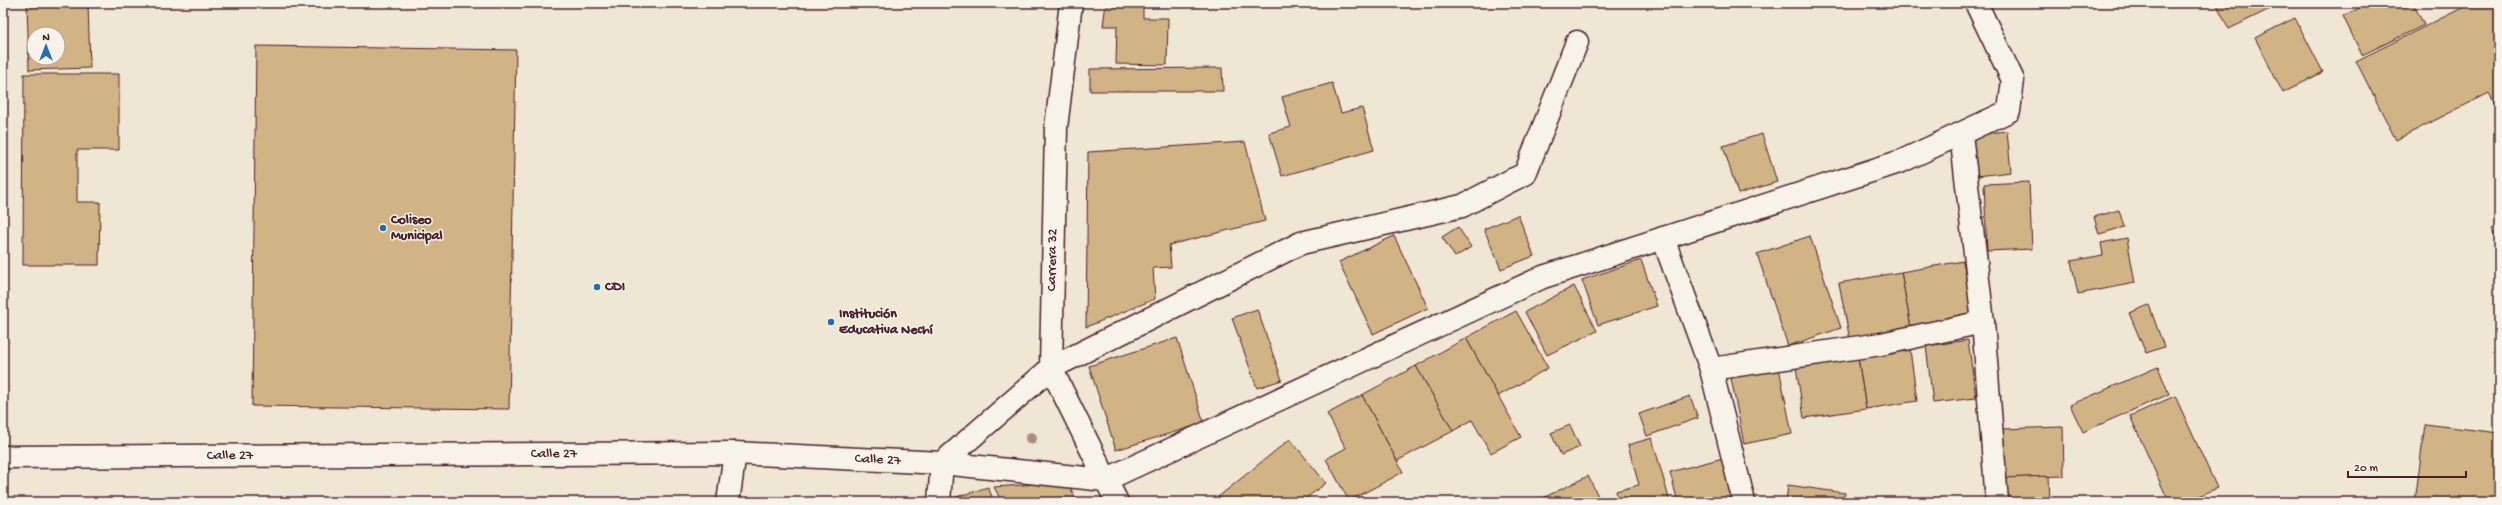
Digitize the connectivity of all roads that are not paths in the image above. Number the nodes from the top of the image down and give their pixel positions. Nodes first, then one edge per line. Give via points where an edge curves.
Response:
1 (1071, 3) edge
2 (1976, 3) edge
3 (1577, 42) dead end
4 (1961, 134) junction
5 (1663, 238) junction
6 (1983, 322) junction
7 (1052, 368) junction
8 (1711, 369) junction
9 (735, 453) junction
10 (3, 457) edge
11 (942, 463) junction
12 (1105, 480) junction
13 (728, 502) edge
14 (939, 502) edge
15 (1117, 502) edge
16 (1744, 502) edge
17 (1997, 502) edge

1 - 7 street, Carrera 32 via 1056,128
2 - 4 street via 2012,80 2009,111
3 - 7 street via 1525,174 1462,206 1301,243
4 - 5 street via 1902,162
4 - 6 street
5 - 8 street
5 - 12 street via 1543,277
6 - 8 street via 1881,344
6 - 17 street
7 - 11 street
7 - 12 street, Carrera 32
8 - 16 street
9 - 10 street, Calle 27
9 - 11 street, Calle 27
9 - 13 street
11 - 12 street, Calle 27
11 - 14 street
12 - 15 street, Carrera 32

